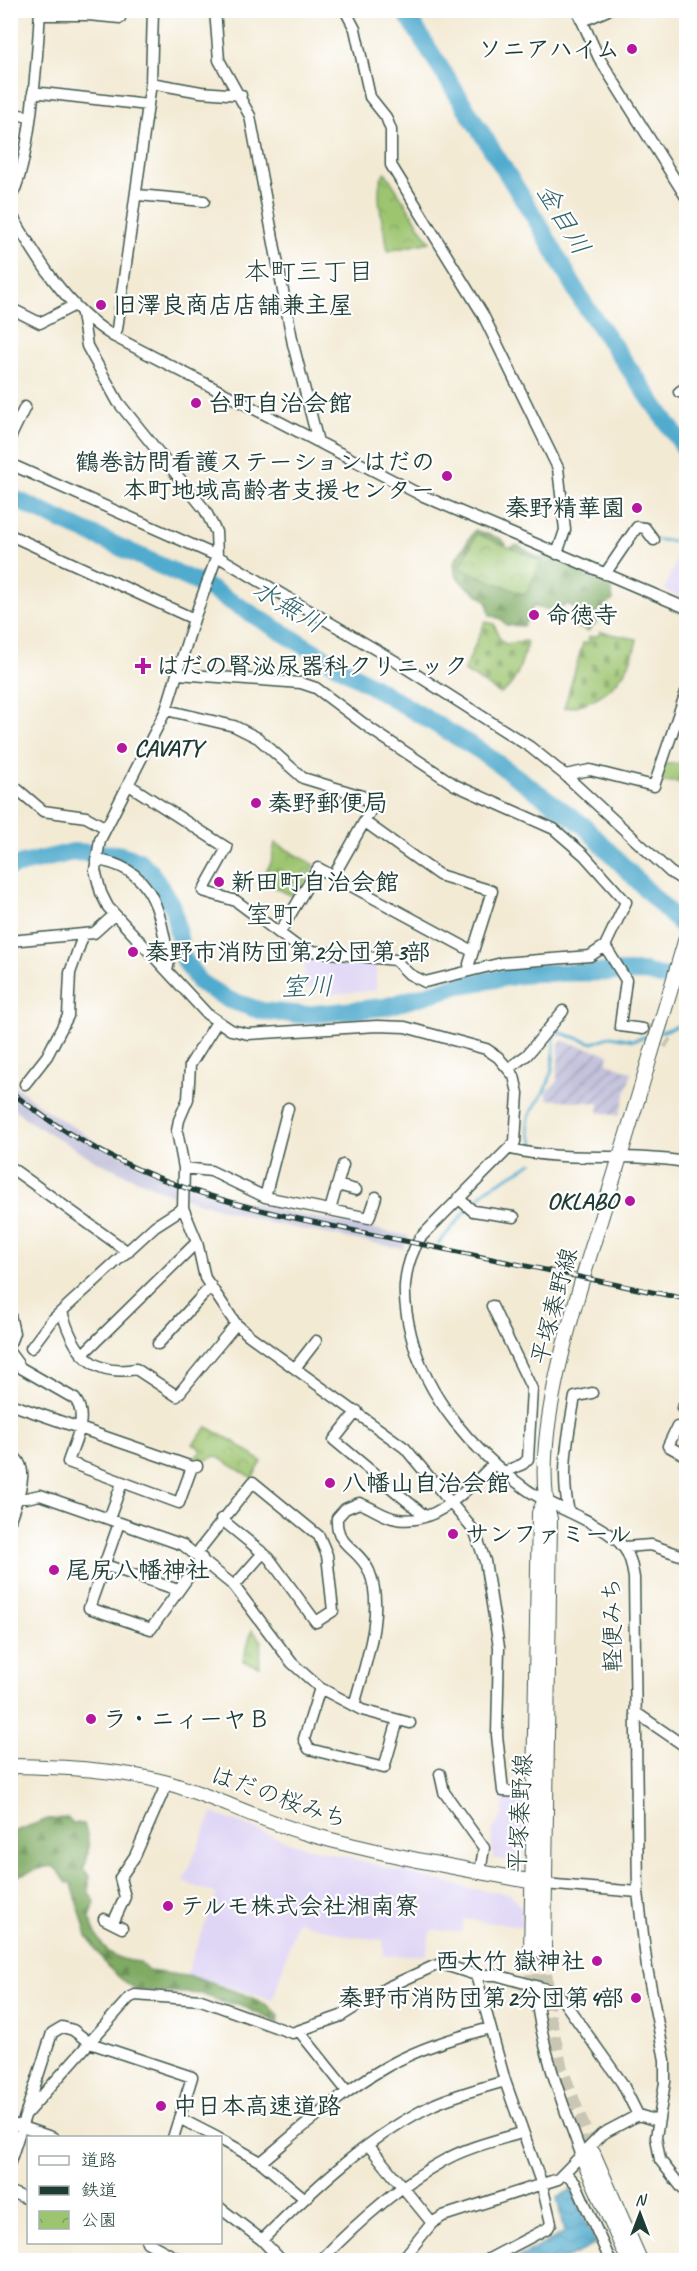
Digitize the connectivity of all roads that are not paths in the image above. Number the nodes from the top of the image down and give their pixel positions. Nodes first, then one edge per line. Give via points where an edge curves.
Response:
1 (153, 10) edge
2 (215, 10) edge
3 (345, 10) edge
4 (576, 10) edge
5 (608, 10) edge
6 (40, 13) edge
7 (120, 18) dead end
8 (583, 21) junction
9 (152, 83) junction
10 (33, 92) junction
11 (241, 95) junction
12 (148, 105) junction
13 (10, 113) edge
14 (30, 117) junction
15 (138, 195) junction
16 (686, 195) edge
17 (10, 198) edge
18 (204, 201) dead end
19 (10, 212) edge
20 (73, 306) junction
21 (10, 308) edge
22 (82, 314) junction
23 (113, 336) junction
24 (25, 407) dead end
25 (10, 438) edge
26 (318, 442) junction
27 (10, 464) edge
28 (10, 535) edge
29 (654, 540) dead end
30 (557, 554) junction
31 (217, 558) junction
32 (605, 574) junction
33 (687, 608) edge
34 (194, 617) junction
35 (178, 674) junction
36 (687, 692) edge
37 (166, 710) junction
38 (565, 775) junction
39 (10, 783) edge
40 (129, 785) junction
41 (365, 822) junction
42 (105, 828) junction
43 (96, 859) junction
44 (334, 875) junction
45 (687, 882) edge
46 (492, 891) junction
47 (504, 894) dead end
48 (114, 915) junction
49 (280, 932) junction
50 (83, 936) junction
51 (687, 938) edge
52 (10, 941) edge
53 (605, 946) junction
54 (472, 951) junction
55 (470, 970) junction
56 (166, 971) junction
57 (563, 1011) dead end
58 (217, 1022) junction
59 (643, 1029) tunnel mouth
60 (509, 1068) junction
61 (25, 1084) dead end
62 (288, 1108) dead end
63 (511, 1149) junction
64 (620, 1157) junction
65 (687, 1162) edge
66 (343, 1165) dead end
67 (10, 1167) edge
68 (184, 1168) junction
69 (337, 1185) junction
70 (356, 1190) dead end
71 (265, 1197) junction
72 (376, 1197) dead end
73 (466, 1204) junction
74 (183, 1208) junction
75 (330, 1210) junction
76 (514, 1216) dead end
77 (197, 1242) junction
78 (128, 1252) junction
79 (211, 1286) junction
80 (492, 1306) dead end
81 (62, 1312) junction
82 (10, 1315) edge
83 (236, 1324) junction
84 (316, 1341) dead end
85 (10, 1342) edge
86 (159, 1344) dead end
87 (31, 1348) dead end
88 (10, 1353) edge
89 (82, 1354) junction
90 (296, 1367) junction
91 (592, 1393) dead end
92 (10, 1401) edge
93 (357, 1412) junction
94 (79, 1427) junction
95 (677, 1427) dead end
96 (10, 1454) edge
97 (687, 1456) edge
98 (494, 1464) junction
99 (504, 1472) junction
100 (122, 1483) junction
101 (17, 1496) junction
102 (545, 1500) junction
103 (450, 1503) junction
104 (569, 1512) junction
105 (425, 1516) junction
106 (109, 1519) junction
107 (221, 1519) junction
108 (10, 1520) edge
109 (117, 1529) dead end
110 (624, 1547) junction
111 (201, 1553) junction
112 (263, 1553) junction
113 (687, 1557) edge
114 (105, 1565) junction
115 (234, 1586) junction
116 (178, 1590) junction
117 (320, 1688) junction
118 (354, 1706) junction
119 (634, 1712) junction
120 (398, 1720) junction
121 (410, 1723) dead end
122 (687, 1747) edge
123 (10, 1766) edge
124 (440, 1774) dead end
125 (167, 1783) junction
126 (540, 1793) junction
127 (480, 1872) junction
128 (538, 1883) junction
129 (638, 1892) junction
130 (113, 1923) dead end
131 (537, 1953) tunnel mouth
132 (476, 1975) junction
133 (535, 1986) junction
134 (51, 2019) dead end
135 (490, 2028) junction
136 (73, 2030) junction
137 (299, 2031) junction
138 (90, 2043) junction
139 (505, 2081) junction
140 (347, 2091) junction
141 (26, 2114) junction
142 (638, 2115) junction
143 (179, 2118) junction
144 (658, 2121) junction
145 (10, 2123) edge
146 (22, 2127) junction
147 (521, 2133) junction
148 (48, 2136) edge
149 (174, 2136) edge
150 (215, 2136) edge
151 (222, 2140) edge
152 (369, 2146) junction
153 (587, 2157) junction
154 (10, 2162) edge
155 (261, 2163) junction
156 (566, 2173) junction
157 (542, 2185) junction
158 (404, 2188) junction
159 (10, 2192) edge
160 (687, 2193) edge
161 (304, 2198) junction
162 (27, 2199) edge
163 (222, 2210) edge
164 (432, 2223) junction
165 (262, 2240) junction
166 (151, 2244) edge
167 (180, 2260) edge
168 (281, 2260) edge
169 (321, 2260) edge
170 (402, 2260) edge
171 (487, 2260) edge
172 (610, 2260) edge
173 (628, 2260) edge
174 (640, 2260) edge

1 - 9 street
2 - 11 street via 219,60
3 - 30 street via 355,29 370,97 391,130 389,154 394,171 482,313 558,468 566,530
4 - 8 street
5 - 8 street
6 - 7 street
6 - 10 street
8 - 16 street via 598,58
9 - 11 street via 201,93
9 - 12 street
10 - 12 street
10 - 14 street
11 - 26 street via 250,116 293,344
12 - 15 street
13 - 14 street
14 - 17 street via 20,177
15 - 18 street
15 - 23 street
19 - 20 street via 33,252
20 - 21 street via 40,323
20 - 22 street
22 - 23 street
22 - 31 street via 87,345 118,402 205,510 216,532
23 - 26 street
24 - 25 street
26 - 30 street via 421,495
27 - 31 street
28 - 34 street
29 - 32 street via 645,528 637,527
30 - 32 street
31 - 34 street
31 - 38 street via 297,601 484,716
32 - 33 street
34 - 35 street
35 - 37 street
35 - 53 street via 301,683 316,688 455,785 554,829 627,902
36 - 38 street via 654,786 590,770
37 - 40 street
37 - 41 street via 234,726 258,738 303,778 362,796 372,808
38 - 45 street via 670,872
39 - 42 street via 43,810 86,817
40 - 42 street
40 - 49 street via 227,848 203,891 236,901
41 - 44 street
41 - 46 street via 439,875
42 - 43 street
43 - 48 street via 96,878
43 - 56 street via 124,867 154,897 169,961
44 - 49 street via 318,868
44 - 54 street
46 - 47 street
46 - 54 street
48 - 50 street via 100,930
48 - 56 street
49 - 55 street via 302,950 395,960 409,974 425,981
50 - 52 street
50 - 61 street via 70,972 68,1016 47,1056
51 - 64 main road, 平塚秦野線, bridge
53 - 55 street via 578,959 502,963
53 - 59 street via 626,980 620,1026
54 - 55 street
56 - 58 street
57 - 60 street via 527,1054
58 - 60 street via 248,1034 405,1027 486,1049
58 - 68 street via 190,1065 188,1099 177,1131
60 - 63 street via 518,1093 517,1135
62 - 71 street
63 - 64 street via 532,1154
63 - 73 street, 軽便みち
64 - 65 street
64 - 102 main road, 平塚秦野線 via 560,1363 549,1427
66 - 69 street
67 - 78 street
68 - 71 street via 211,1171
68 - 74 street
69 - 70 street
69 - 75 street
71 - 75 street
72 - 75 street via 369,1218
73 - 76 street
73 - 98 street, 軽便みち via 420,1238 409,1257 406,1316 414,1347 438,1401
74 - 77 street
74 - 78 street via 155,1226
77 - 79 street via 205,1278
77 - 89 street
78 - 81 street
79 - 83 street
79 - 86 street
80 - 99 street via 532,1389 528,1459
81 - 87 street
81 - 89 street via 70,1337
82 - 85 street via 14,1333
83 - 89 street via 177,1396 136,1369 120,1372 87,1361
83 - 90 street
84 - 90 street
88 - 94 street via 21,1368 75,1399 82,1413
90 - 93 street
91 - 104 street via 575,1397 570,1422 563,1487
92 - 94 street
93 - 103 street via 405,1448
93 - 105 street via 334,1440
94 - 100 street via 68,1462
94 - 100 street via 195,1466 179,1503
95 - 97 street via 668,1446
96 - 101 street via 23,1470
98 - 99 street, 軽便みち
98 - 103 street
99 - 102 street, 軽便みち
100 - 106 street
101 - 106 street via 39,1495
101 - 108 street
102 - 104 street, 軽便みち
102 - 126 main road, 平塚秦野線 via 539,1514
103 - 105 street
103 - 126 street via 475,1532 485,1561 499,1647 497,1735 503,1791
104 - 110 street, 軽便みち
105 - 118 street via 416,1520 396,1519 359,1503 337,1518 339,1537 369,1572 375,1617
106 - 111 street
107 - 111 street
107 - 112 street
107 - 112 street via 253,1482 306,1523 319,1536 327,1555 333,1611 316,1622
109 - 114 street
110 - 113 street via 651,1545
110 - 119 street, 軽便みち via 634,1578
111 - 115 street
111 - 116 street
112 - 115 street
114 - 116 street
114 - 116 street via 89,1608 151,1629
115 - 117 street via 292,1663
117 - 118 street
117 - 120 street via 304,1739 309,1749 384,1768
118 - 120 street
119 - 122 street
119 - 129 street, 軽便みち
120 - 121 street
123 - 125 main road, はだの桜みち via 66,1767
124 - 127 street via 444,1792 484,1848
125 - 127 main road, はだの桜みち via 316,1836
125 - 130 street via 135,1856 120,1878 125,1897
126 - 128 main road, 平塚秦野線
127 - 128 main road, はだの桜みち
128 - 129 street
128 - 131 main road, 平塚秦野線
129 - 144 street, 軽便みち via 647,1968 665,2060
132 - 133 street via 496,1975
132 - 135 street
132 - 137 street via 442,1964 434,1966 386,1988 342,2016
133 - 142 street via 557,1992 622,2084
133 - 153 street via 537,2016 551,2074
134 - 136 street
135 - 139 street
135 - 140 street via 424,2049 386,2066
136 - 138 street
136 - 141 street via 62,2027 52,2033
137 - 138 street via 292,2033 201,2000 135,1995
137 - 140 street
138 - 141 street
138 - 143 street via 192,2077
139 - 147 street
139 - 152 street via 435,2104 401,2122
140 - 155 street
141 - 146 street
142 - 144 street
142 - 153 street via 610,2128
143 - 149 street
143 - 150 street
144 - 160 street, 軽便みち via 660,2160
145 - 146 street
146 - 148 street
146 - 154 street
147 - 157 street
147 - 158 street via 462,2151
151 - 155 street
152 - 158 street
152 - 161 street
153 - 156 street
153 - 173 main road
153 - 174 main road
155 - 161 street
156 - 157 street
156 - 172 street via 576,2184
157 - 164 street via 476,2204
157 - 171 street via 551,2223 548,2228
158 - 164 street
158 - 169 street
159 - 162 street
161 - 165 street
163 - 165 street
164 - 170 street
165 - 168 street
166 - 167 street

